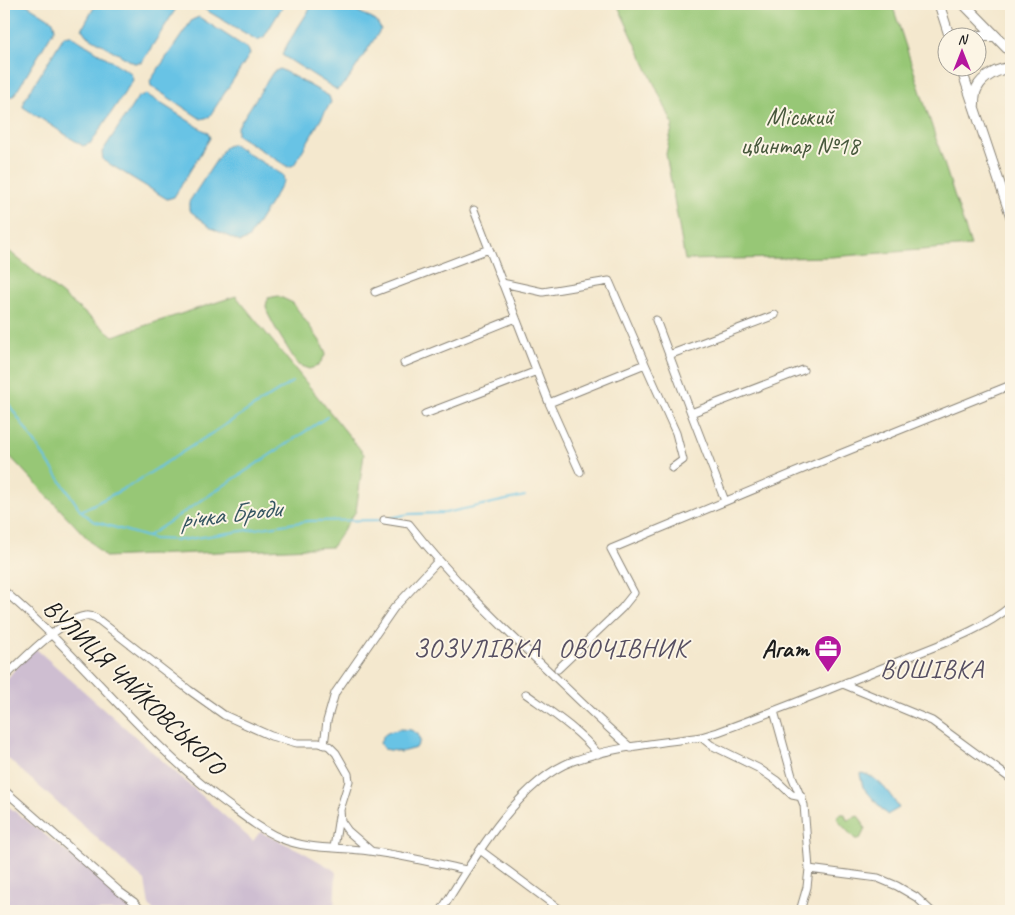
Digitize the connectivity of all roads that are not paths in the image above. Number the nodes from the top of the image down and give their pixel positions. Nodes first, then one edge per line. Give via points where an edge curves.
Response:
1 (939, 4) edge
2 (964, 4) edge
3 (947, 28) edge
4 (988, 36) edge
5 (995, 36) junction
6 (1011, 52) edge
7 (1011, 68) edge
8 (965, 78) edge
9 (974, 104) junction
10 (474, 210) dead end
11 (1011, 217) edge
12 (489, 249) junction
13 (502, 283) junction
14 (375, 292) dead end
15 (775, 315) dead end
16 (516, 318) junction
17 (656, 320) dead end
18 (669, 355) junction
19 (404, 363) dead end
20 (645, 364) junction
21 (803, 370) dead end
22 (537, 371) junction
23 (1011, 385) edge
24 (549, 403) junction
25 (691, 413) junction
26 (425, 414) dead end
27 (672, 468) dead end
28 (580, 472) dead end
29 (725, 501) junction
30 (384, 520) dead end
31 (438, 561) junction
32 (4, 591) edge
33 (1011, 606) edge
34 (52, 635) junction
35 (558, 670) dead end
36 (4, 678) edge
37 (843, 684) junction
38 (526, 694) dead end
39 (774, 711) junction
40 (701, 737) junction
41 (324, 745) junction
42 (631, 748) junction
43 (598, 754) junction
44 (1011, 779) edge
45 (4, 790) edge
46 (802, 797) junction
47 (340, 810) junction
48 (334, 848) junction
49 (480, 850) junction
50 (371, 851) junction
51 (809, 869) junction
52 (466, 870) junction
53 (142, 911) edge
54 (442, 911) edge
55 (562, 911) edge
56 (800, 911) edge
57 (931, 911) edge

1 - 3 main road
2 - 5 highway
4 - 5 highway
5 - 6 highway
7 - 9 highway via 1000,70 981,82
8 - 9 main road
9 - 11 main road
10 - 12 street
12 - 13 street
12 - 14 street
13 - 16 street
13 - 20 street via 543,292 609,281
15 - 18 street
16 - 19 street
16 - 22 street
17 - 18 street
18 - 25 street
20 - 24 street
20 - 27 street via 676,433 683,460
21 - 25 street
22 - 24 street
22 - 26 street
23 - 29 street
24 - 28 street
25 - 29 street
29 - 35 street via 611,549 634,593
30 - 31 street via 409,524
31 - 41 street via 394,608 335,693
31 - 42 street via 509,635
32 - 34 street, ВУЛИЦЯ ЧАЙКОВСЬКОГО
33 - 37 street via 989,622 960,636
34 - 36 street
34 - 41 street via 78,618 93,617 224,714 271,736 297,743
34 - 48 street, ВУЛИЦЯ ЧАЙКОВСЬКОГО via 173,760 220,798 280,838
37 - 39 street
37 - 44 street via 932,721
38 - 43 street via 577,732
39 - 40 street
39 - 46 street via 792,776
40 - 42 street
40 - 46 street via 758,768 792,794
41 - 47 street via 336,753 348,774 348,790
42 - 43 street
43 - 49 street via 571,762 542,779 502,818
45 - 53 street
46 - 51 street
47 - 48 street
47 - 50 street via 341,821 348,832
48 - 50 street, ВУЛИЦЯ ЧАЙКОВСЬКОГО
49 - 52 street
49 - 55 street
50 - 52 street, ВУЛИЦЯ ЧАЙКОВСЬКОГО
51 - 56 street via 808,887
51 - 57 street via 878,878 916,897
52 - 54 street

